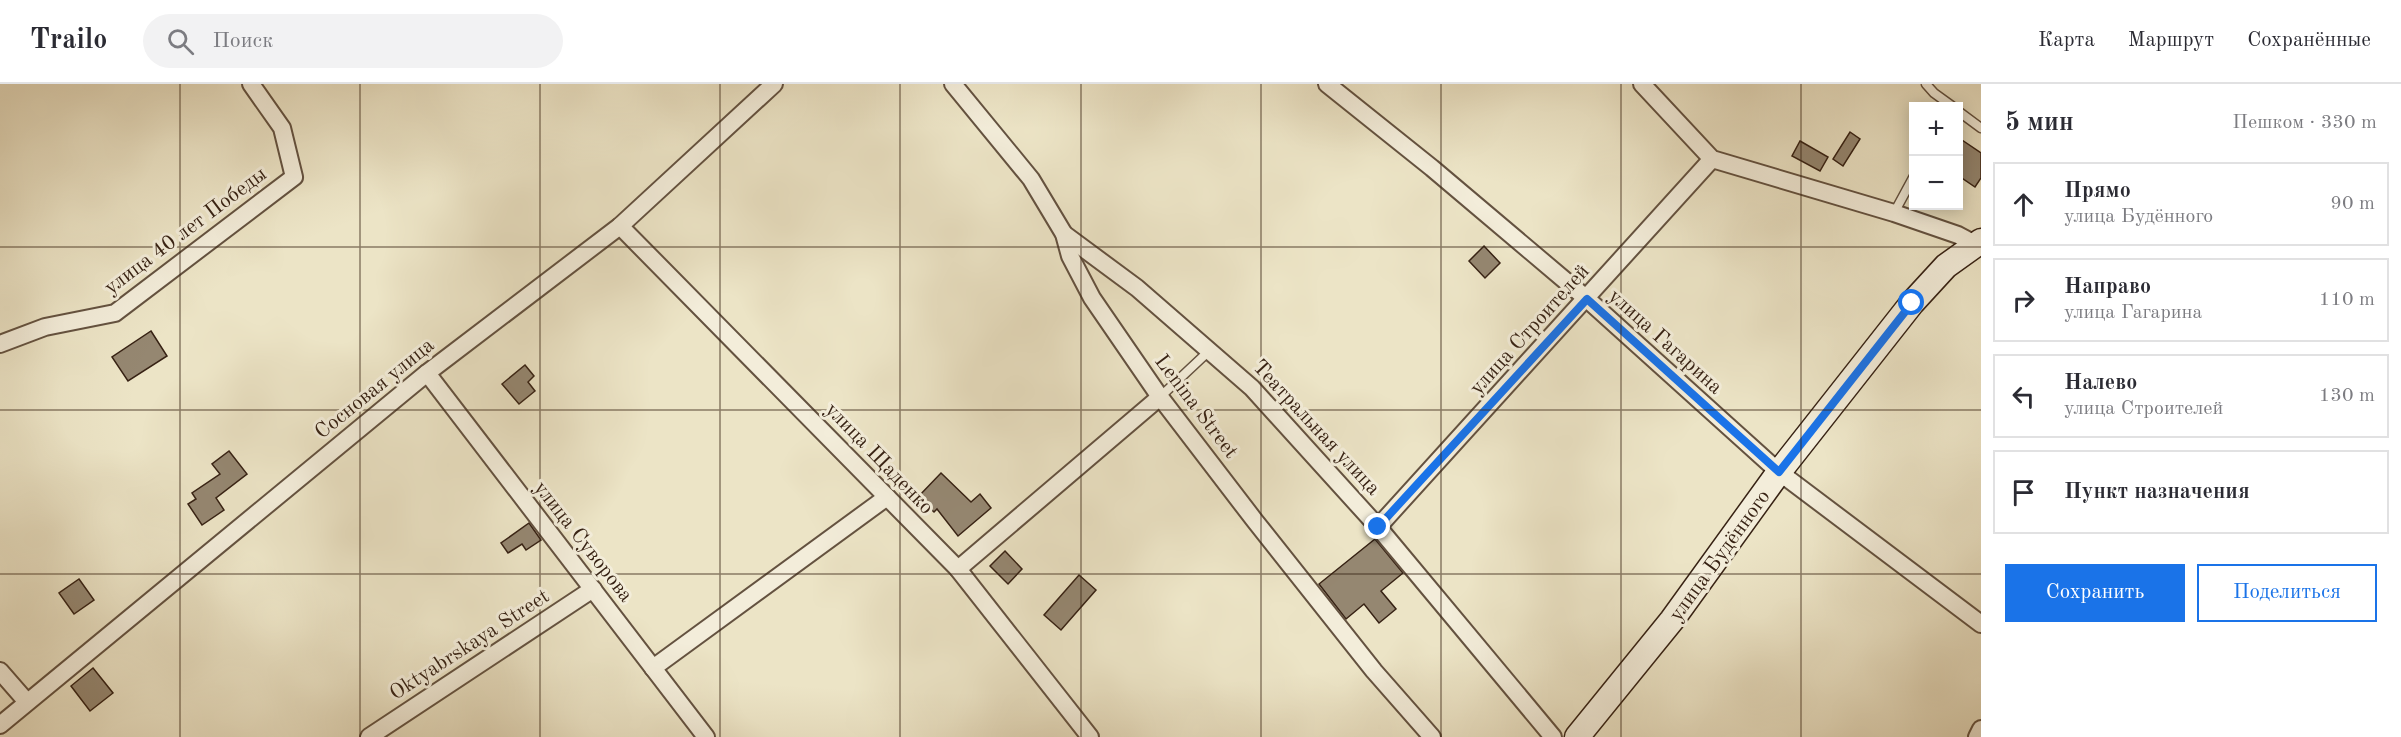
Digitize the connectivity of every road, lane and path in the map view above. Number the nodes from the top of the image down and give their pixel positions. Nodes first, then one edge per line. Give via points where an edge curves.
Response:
1 (251, 84) edge
2 (774, 84) edge
3 (953, 84) edge
4 (1327, 84) edge
5 (1642, 84) edge
6 (1926, 84) edge
7 (1946, 102) edge
8 (1963, 114) edge
9 (1981, 128) edge
10 (1712, 159) junction
11 (1909, 185) edge
12 (1894, 213) junction
13 (621, 226) junction
14 (1064, 234) junction
15 (1978, 243) edge
16 (1587, 299) junction
17 (0, 344) edge
18 (1209, 351) junction
19 (427, 373) junction
20 (1160, 397) junction
21 (1779, 472) junction
22 (887, 497) junction
23 (1378, 527) junction
24 (958, 569) junction
25 (593, 589) junction
26 (1981, 624) edge
27 (653, 668) junction
28 (0, 671) edge
29 (27, 702) junction
30 (0, 725) edge
31 (1981, 729) edge
32 (369, 737) edge
33 (706, 737) edge
34 (1090, 737) edge
35 (1432, 737) edge
36 (1553, 737) edge
37 (1577, 737) edge
38 (1977, 737) edge

1 - 17 street, улица 40 лет Победы via 282,128 294,177 115,313 45,327
2 - 13 street, Сосновая улица
3 - 14 street, Lenina Street via 1031,179
4 - 16 street, улица Гагарина
5 - 10 street
6 - 7 lane
8 - 9 lane
10 - 12 street
10 - 16 street, улица Строителей
11 - 12 lane
12 - 15 street
13 - 19 street, Сосновая улица
13 - 22 street, улица Щаденко
14 - 18 street, Театральная улица via 1137,288
14 - 20 street, Lenina Street via 1070,256 1092,298
15 - 21 main road, улица Будённого via 1946,266 1912,303
16 - 21 street, улица Гагарина
16 - 23 street, улица Строителей
18 - 20 lane
18 - 23 street, Театральная улица via 1252,388
19 - 25 street, улица Суворова
19 - 29 street, Сосновая улица
20 - 24 street
20 - 35 street, Lenina Street via 1366,661
21 - 26 street, улица Гагарина
21 - 37 main road, улица Будённого via 1672,620
22 - 24 street, улица Щаденко
22 - 27 street
23 - 36 street, Театральная улица
24 - 34 street, улица Щаденко
25 - 27 street, улица Суворова
25 - 32 street, Oktyabrskaya Street
27 - 33 street, улица Суворова
28 - 29 street
29 - 30 street, Сосновая улица
31 - 38 street

